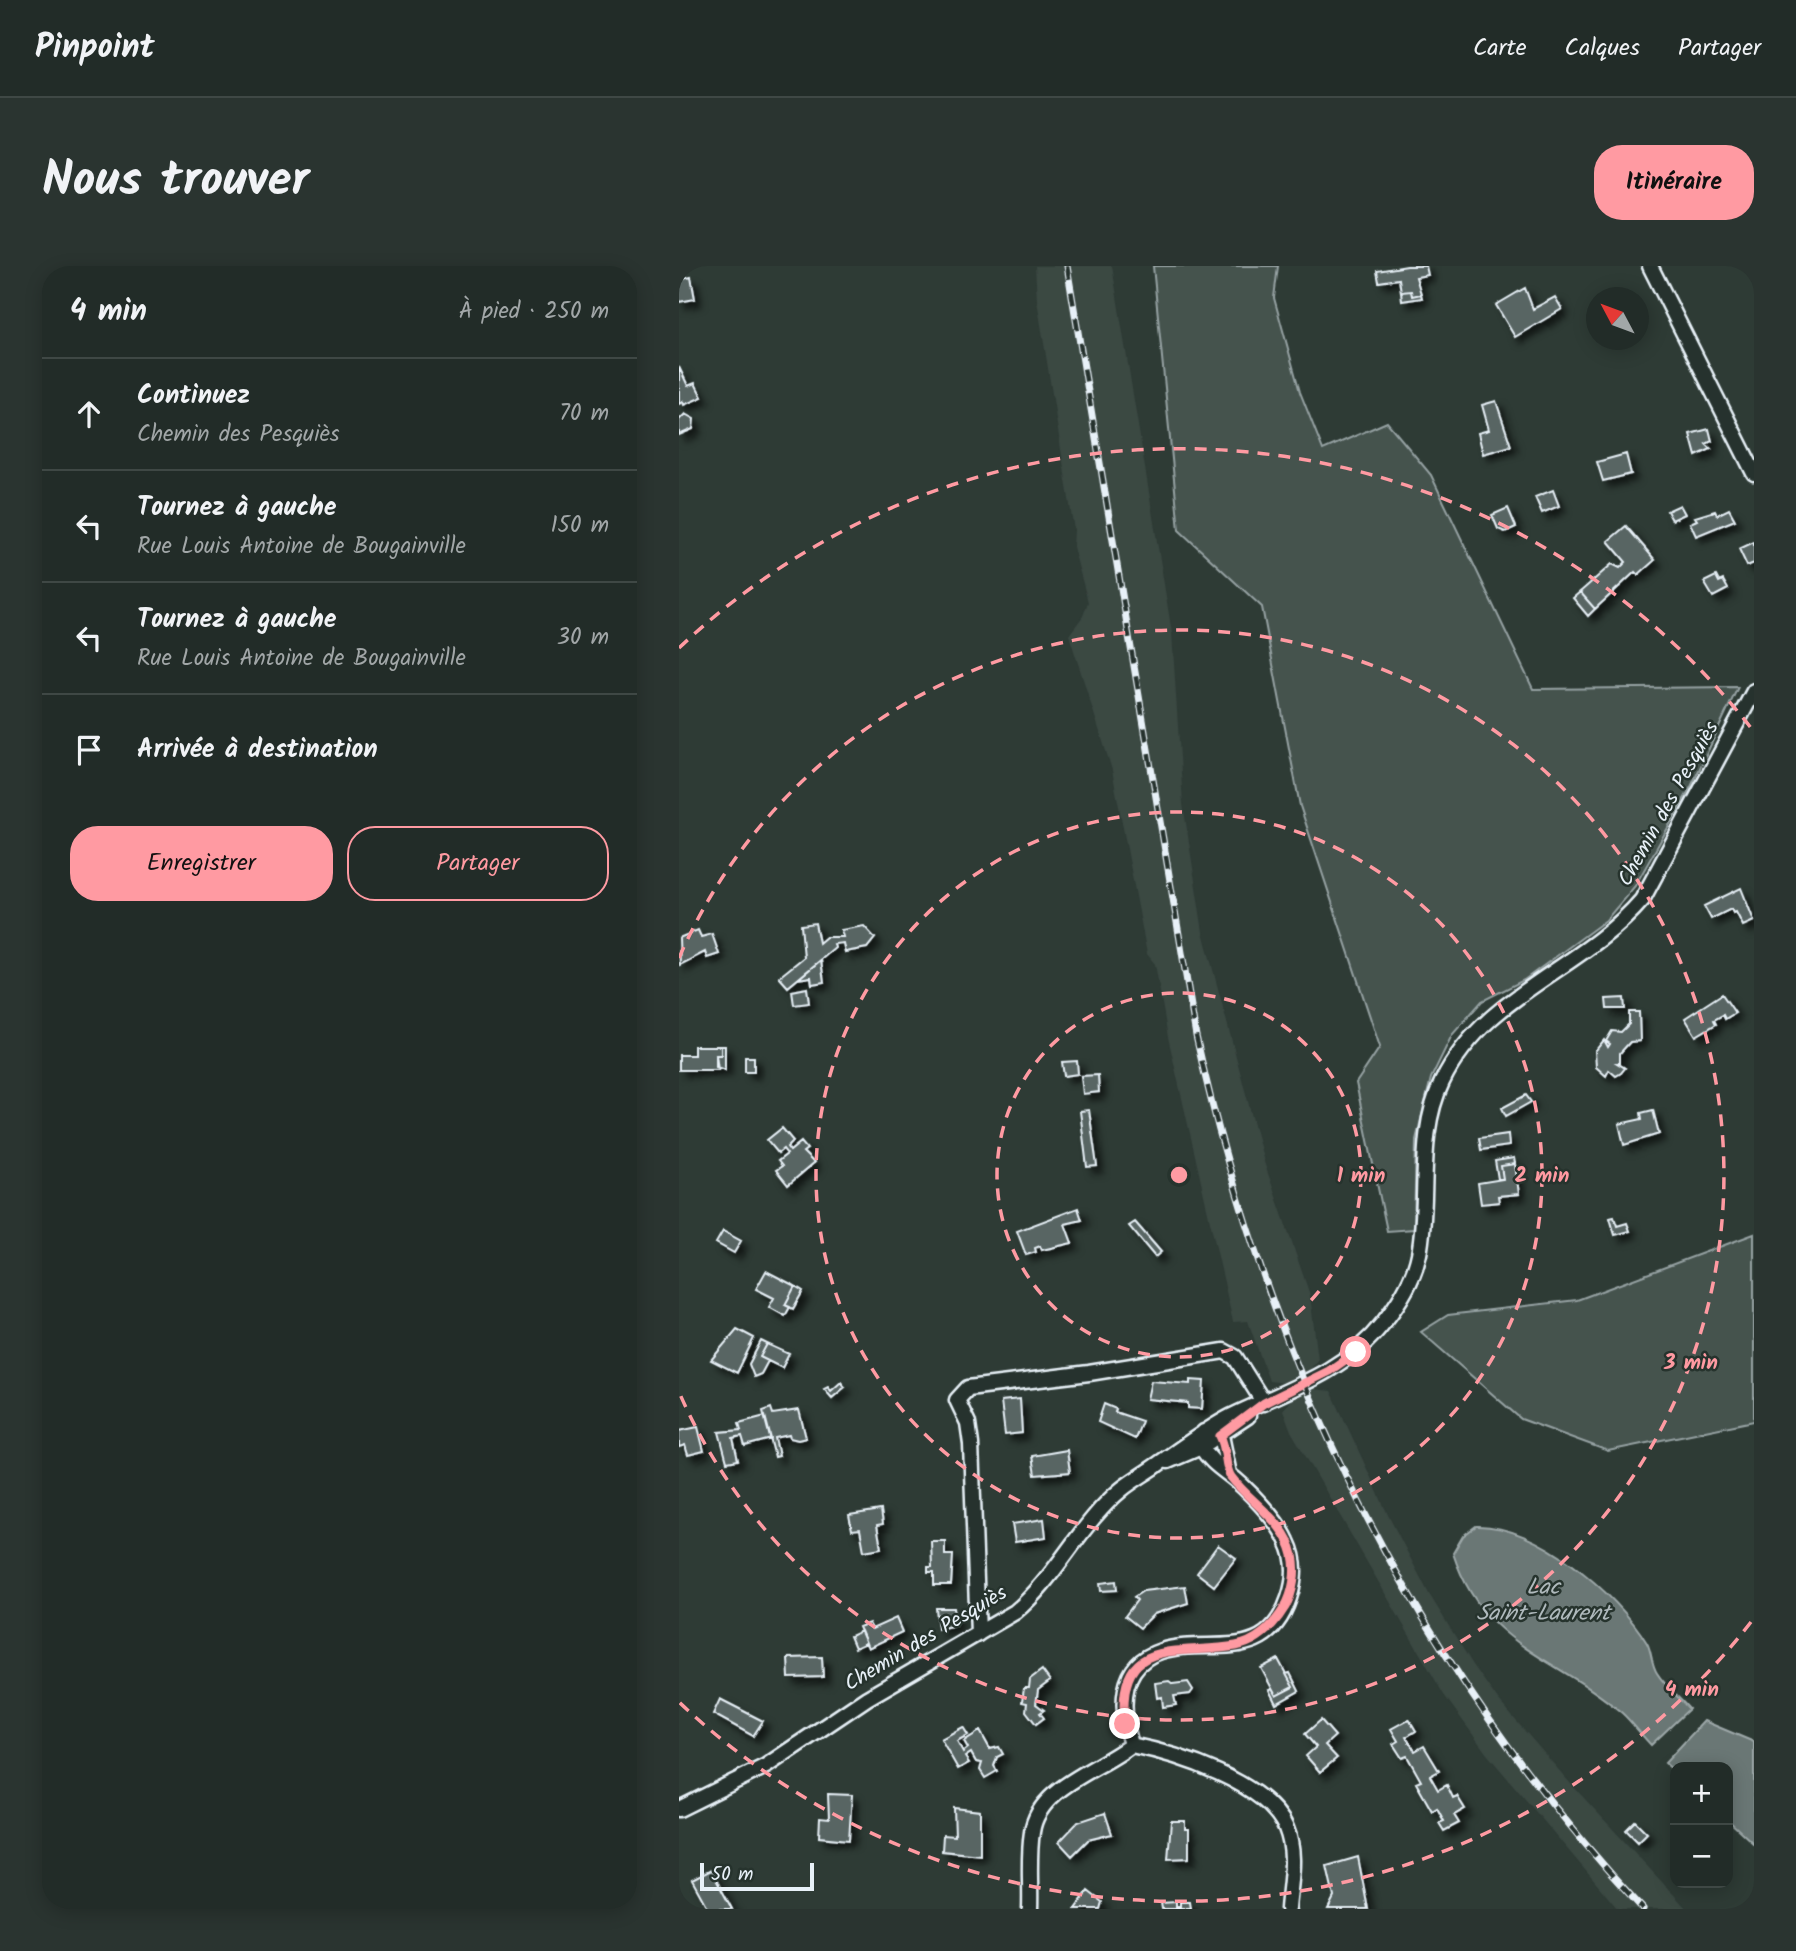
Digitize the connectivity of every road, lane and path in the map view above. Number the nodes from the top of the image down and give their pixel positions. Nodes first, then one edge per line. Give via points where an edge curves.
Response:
1 (1650, 266) edge
2 (1754, 473) edge
3 (1754, 691) edge
4 (1264, 1403) junction
5 (1204, 1432) junction
6 (1220, 1436) junction
7 (1201, 1447) junction
8 (1160, 1463) junction
9 (1229, 1474) junction
10 (978, 1634) junction
11 (1132, 1745) junction
12 (679, 1809) edge
13 (1030, 1909) edge
14 (1288, 1909) edge

1 - 2 street
3 - 4 street, Chemin des Pesquiès via 1642,900 1592,948 1489,1017 1454,1060 1433,1105 1419,1256 1395,1308 1342,1362
4 - 5 street, Chemin des Pesquiès
4 - 6 street, Chemin des Pesquiès
4 - 10 street via 1235,1357 1224,1352 968,1388 957,1400 968,1423 971,1444
5 - 6 street
5 - 7 street
5 - 8 street, Chemin des Pesquiès
6 - 7 street, Chemin des Pesquiès
6 - 9 street
7 - 8 street, Chemin des Pesquiès
7 - 9 street via 1215,1466
8 - 10 street, Chemin des Pesquiès via 1103,1507 1032,1597
9 - 11 street via 1273,1519 1288,1542 1294,1569 1288,1602 1278,1619 1252,1640 1237,1646 1163,1650 1139,1665 1124,1689 1125,1724
10 - 12 street, Chemin des Pesquiès via 867,1698 766,1766
11 - 13 street via 1065,1786 1039,1812 1031,1833
11 - 14 street via 1222,1775 1261,1796 1285,1827 1291,1847

